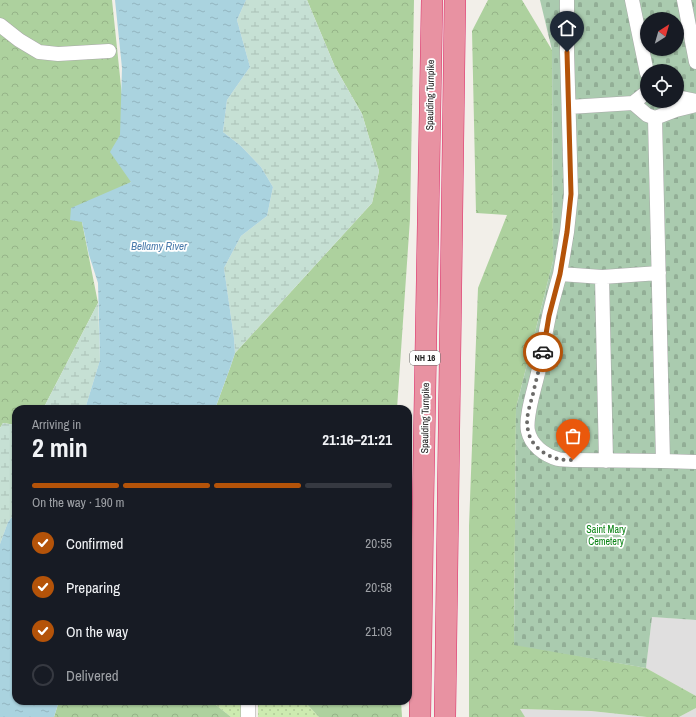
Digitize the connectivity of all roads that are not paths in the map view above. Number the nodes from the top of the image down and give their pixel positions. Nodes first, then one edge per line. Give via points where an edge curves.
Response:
1 (432, 0) edge
2 (455, 0) edge
3 (567, 0) edge
4 (632, 0) edge
5 (684, 0) edge
6 (0, 25) edge
7 (109, 51) dead end
8 (696, 62) edge
9 (645, 64) edge
10 (640, 97) edge
11 (684, 98) edge
12 (696, 101) edge
13 (633, 103) junction
14 (696, 104) edge
15 (569, 107) junction
16 (655, 118) junction
17 (659, 273) junction
18 (560, 274) junction
19 (602, 276) junction
20 (606, 461) junction
21 (663, 461) junction
22 (696, 462) edge
23 (248, 705) edge
24 (248, 717) edge
25 (420, 717) edge
26 (445, 717) edge

1 - 25 highway, Spaulding Turnpike / NH 16
2 - 26 highway, NH 16
3 - 15 lane
4 - 9 lane
5 - 8 lane
6 - 7 lane via 39,52 58,54
10 - 13 lane
11 - 12 lane
13 - 15 lane
13 - 16 lane via 647,115
14 - 16 lane
15 - 18 lane via 571,194
16 - 17 lane
17 - 19 lane
17 - 21 lane
18 - 19 lane
18 - 20 lane via 527,422 528,431 538,449 558,459
19 - 20 lane
20 - 21 lane
21 - 22 lane
23 - 24 lane

